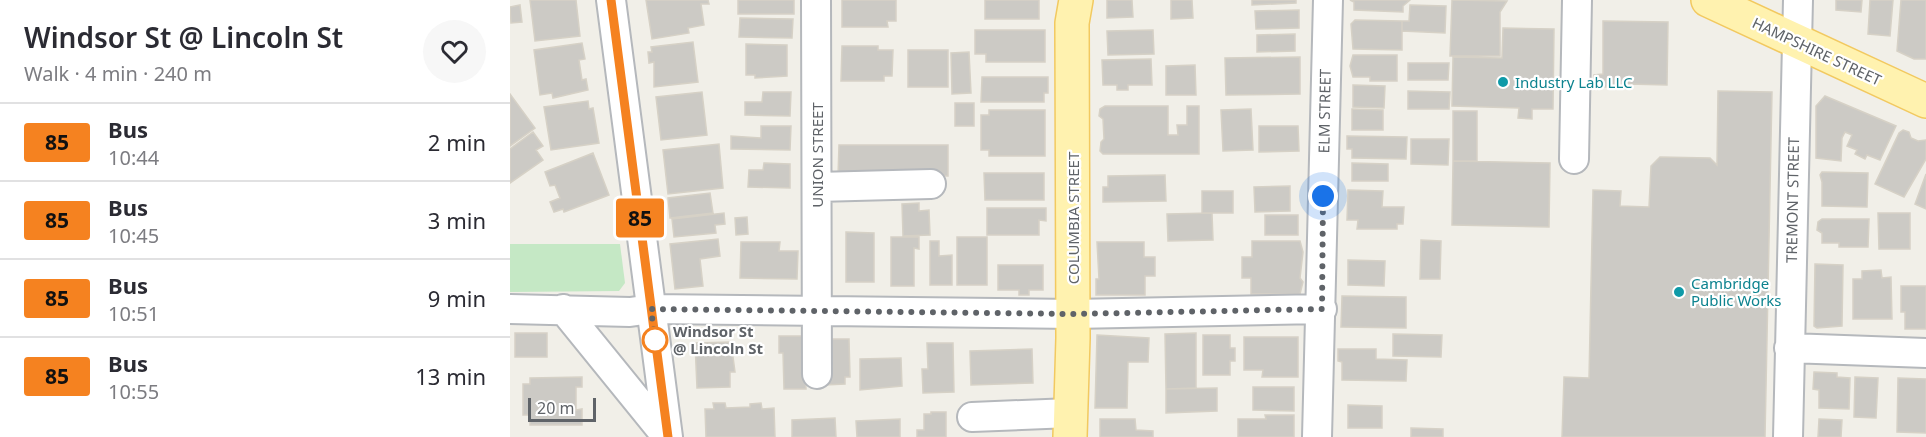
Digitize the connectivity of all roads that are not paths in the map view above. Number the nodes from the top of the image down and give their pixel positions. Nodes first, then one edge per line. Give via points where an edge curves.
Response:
1 (611, 0) edge
2 (816, 0) edge
3 (1076, 0) edge
4 (1328, 0) edge
5 (1577, 0) edge
6 (1708, 0) edge
7 (1798, 0) edge
8 (1796, 41) junction
9 (1926, 101) edge
10 (1574, 159) dead end
11 (931, 184) dead end
12 (817, 187) junction
13 (510, 309) edge
14 (563, 309) junction
15 (651, 309) junction
16 (818, 309) junction
17 (1322, 309) junction
18 (1073, 314) junction
19 (1789, 348) junction
20 (1926, 353) edge
21 (817, 374) dead end
22 (972, 417) dead end
23 (1070, 425) edge
24 (667, 437) edge
25 (1317, 437) edge
26 (1788, 437) edge

1 - 15 street
2 - 12 street, UNION STREET
3 - 18 main road, COLUMBIA STREET via 1072,23
4 - 17 street, ELM STREET
5 - 10 street
6 - 8 main road, HAMPSHIRE STREET
7 - 8 street, TREMONT STREET
8 - 9 main road, HAMPSHIRE STREET
8 - 19 street, TREMONT STREET
11 - 12 street
12 - 16 street, UNION STREET
13 - 14 street
14 - 15 street
14 - 24 street
15 - 16 street
15 - 24 street
16 - 18 street
16 - 21 street, UNION STREET
17 - 18 street
17 - 25 street, ELM STREET
18 - 23 main road, COLUMBIA STREET
19 - 20 street
19 - 26 street, TREMONT STREET
22 - 23 street

